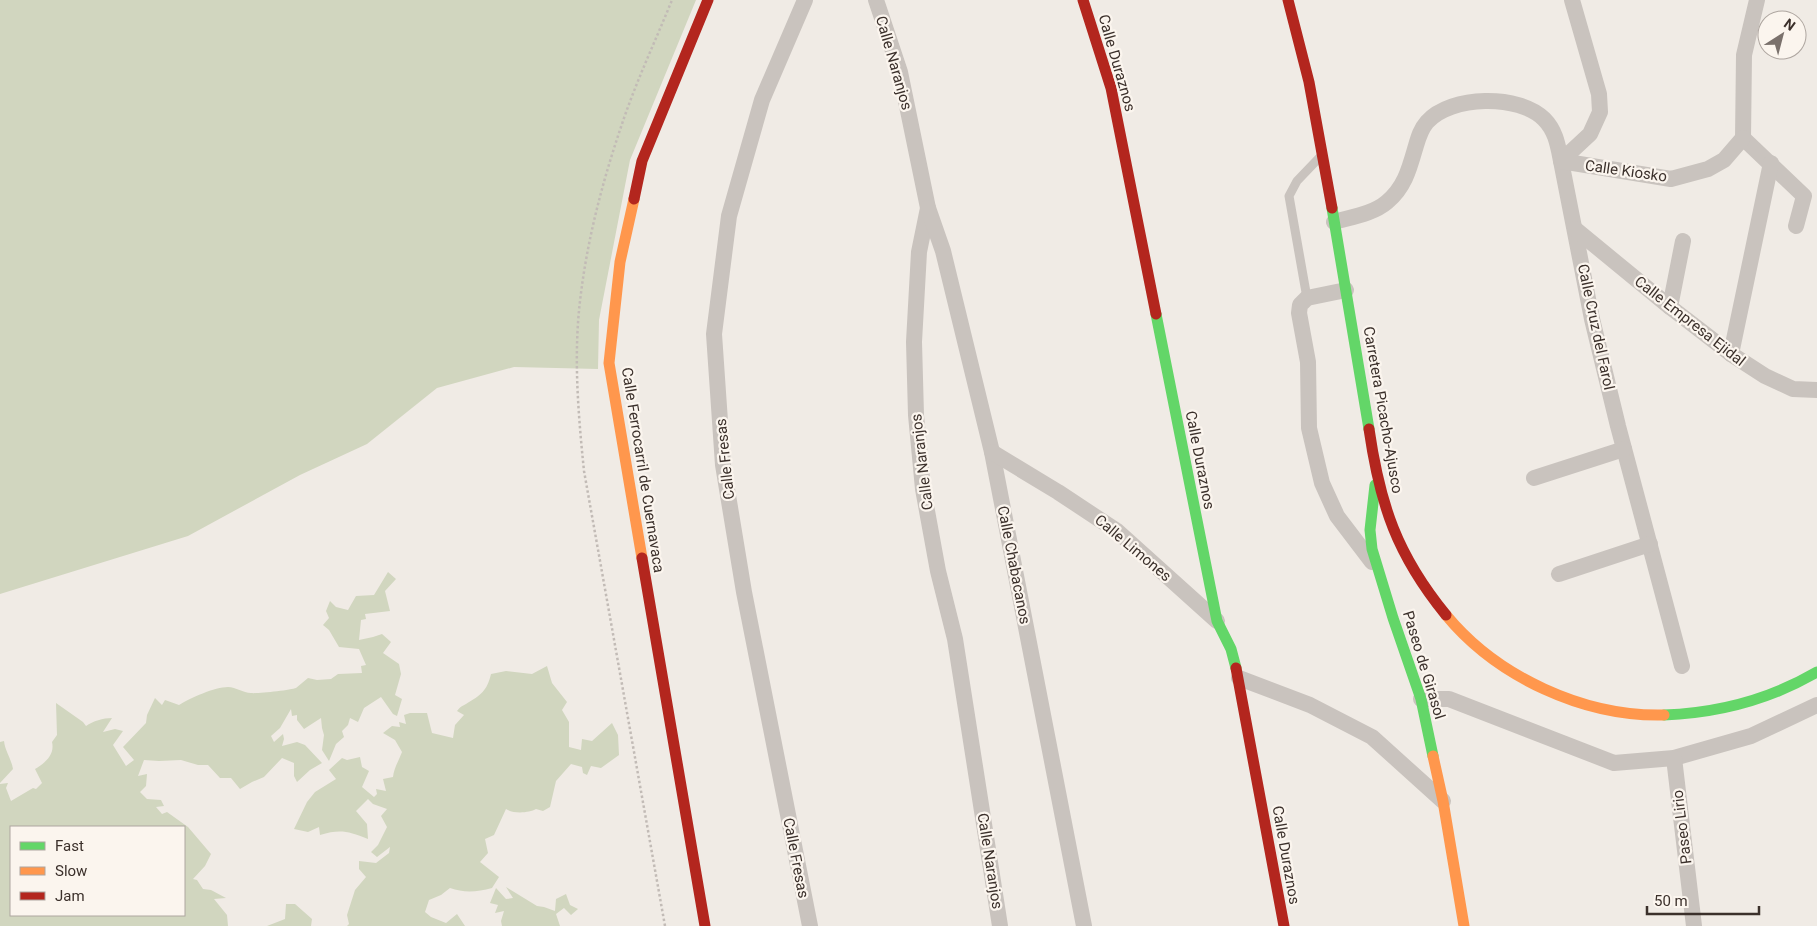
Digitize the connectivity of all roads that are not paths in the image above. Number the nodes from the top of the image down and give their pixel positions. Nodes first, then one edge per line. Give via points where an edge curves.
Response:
1 (708, 0) edge
2 (805, 0) edge
3 (876, 0) edge
4 (1083, 0) edge
5 (1288, 0) edge
6 (1572, 0) edge
7 (1757, 0) edge
8 (1743, 138) junction
9 (1322, 156) junction
10 (1561, 161) junction
11 (1771, 163) junction
12 (928, 208) junction
13 (1334, 222) junction
14 (1796, 226) dead end
15 (1575, 229) junction
16 (1683, 241) dead end
17 (1346, 290) junction
18 (1306, 298) junction
19 (1670, 307) junction
20 (1731, 354) junction
21 (1817, 390) edge
22 (1624, 449) junction
23 (992, 452) junction
24 (1376, 473) junction
25 (1534, 478) dead end
26 (1650, 544) junction
27 (1378, 570) junction
28 (1559, 574) dead end
29 (1217, 621) junction
30 (1682, 666) dead end
31 (1817, 672) edge
32 (1238, 678) junction
33 (1421, 699) junction
34 (1817, 705) edge
35 (1674, 758) junction
36 (1443, 801) junction
37 (705, 926) edge
38 (810, 926) edge
39 (1000, 926) edge
40 (1084, 926) edge
41 (1284, 926) edge
42 (1464, 926) edge
43 (1694, 926) edge

1 - 37 street, Calle Ferrocarril de Cuernavaca via 642,161 620,262 610,363
2 - 38 street, Calle Fresas via 762,100 729,216 714,334 725,475 744,592
3 - 12 street, Calle Naranjos via 900,72
4 - 29 street, Calle Duraznos via 1111,88
5 - 9 street, Carretera Picacho-Ajusco via 1308,80
6 - 10 street via 1599,94 1600,112 1590,134
7 - 8 street via 1744,55
8 - 10 street, Calle Kiosko via 1724,160 1708,169 1671,179
8 - 11 street
9 - 13 street, Carretera Picacho-Ajusco
9 - 18 lane via 1297,181 1289,196
10 - 13 street via 1555,135 1544,119 1531,110 1501,102 1463,103 1428,121 1420,132 1408,175 1386,204 1368,213
10 - 15 street, Calle Cruz del Farol
11 - 14 street via 1804,196
11 - 20 street
12 - 23 street, Calle Chabacanos via 943,251
12 - 39 street, Calle Naranjos via 918,252 914,342 923,489 955,639
13 - 17 street, Carretera Picacho-Ajusco
15 - 19 street, Calle Empresa Ejidal
15 - 22 street, Calle Cruz del Farol via 1592,319
16 - 19 street
17 - 18 street
17 - 24 street, Carretera Picacho-Ajusco
18 - 27 street via 1299,313 1308,362 1309,428 1322,483 1337,516
19 - 20 street, Calle Empresa Ejidal
20 - 21 street, Calle Empresa Ejidal via 1793,389
22 - 25 street
22 - 26 street, Calle Cruz del Farol
23 - 29 street, Calle Limones via 1117,531
23 - 40 street, Calle Chabacanos
24 - 27 street, Paseo de Girasol via 1370,530
24 - 31 street, Carretera Picacho-Ajusco via 1392,528 1420,581 1437,604 1475,645 1500,665 1556,695 1585,706 1640,716 1701,713 1729,708 1784,690
26 - 28 street
26 - 30 street, Calle Cruz del Farol
27 - 33 street, Paseo de Girasol
29 - 32 street, Calle Duraznos via 1231,649
32 - 36 street via 1310,705 1372,737
32 - 41 street, Calle Duraznos
33 - 35 street via 1448,699 1614,763
33 - 36 street, Paseo de Girasol
34 - 35 street via 1751,736
35 - 43 street, Paseo Lirio
36 - 42 street, Paseo de Girasol

